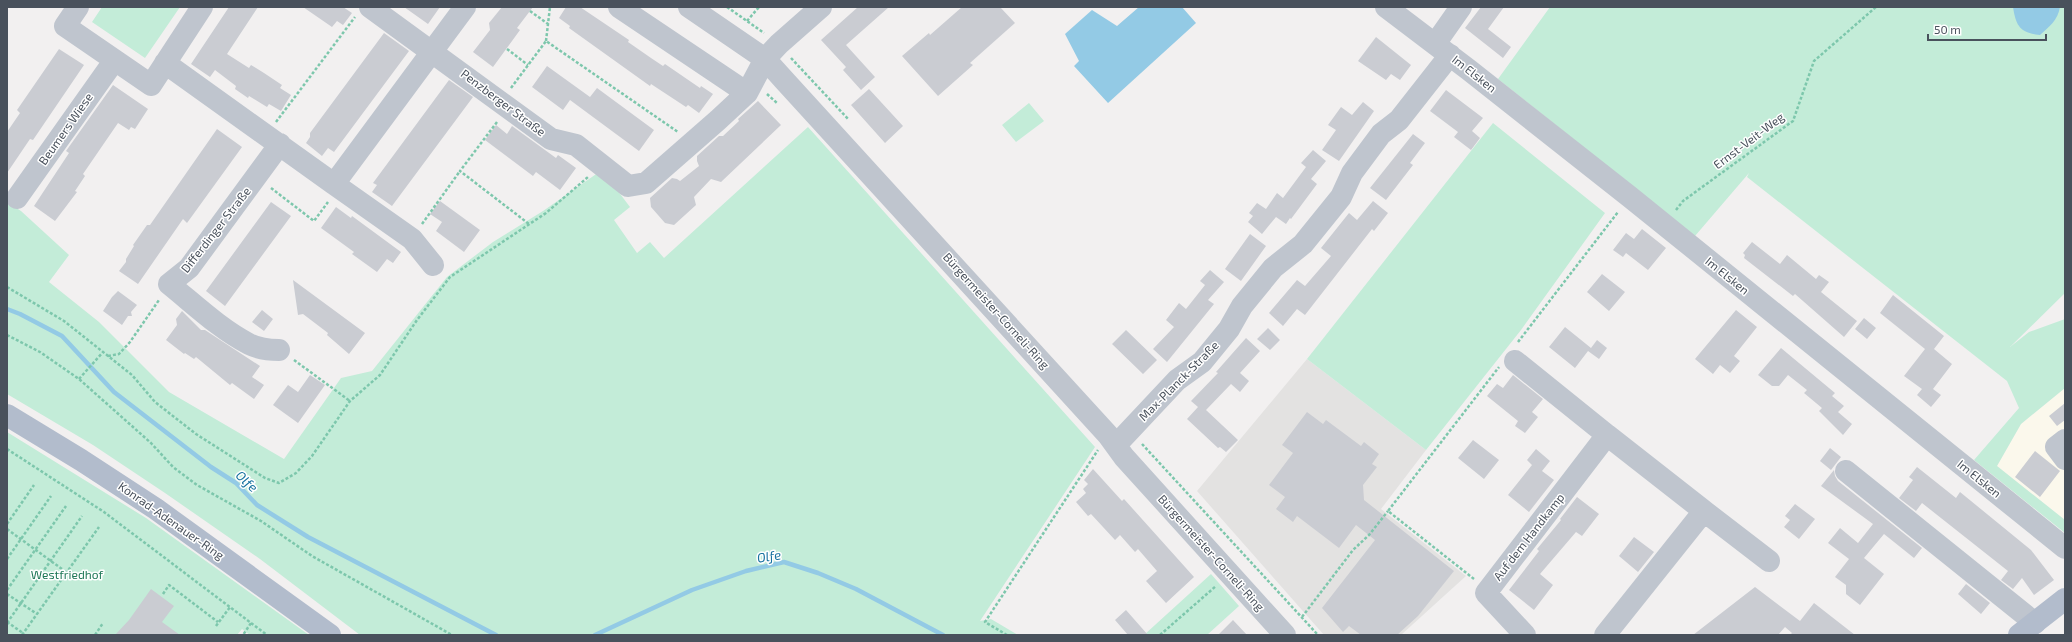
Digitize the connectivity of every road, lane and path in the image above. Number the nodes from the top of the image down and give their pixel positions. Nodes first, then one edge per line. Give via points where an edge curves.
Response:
1 (78, 7) edge
2 (202, 7) edge
3 (465, 7) edge
4 (550, 7) edge
5 (619, 7) edge
6 (689, 7) edge
7 (759, 7) edge
8 (821, 7) edge
9 (1386, 7) edge
10 (1461, 7) edge
11 (1876, 7) edge
12 (364, 10) edge
13 (530, 10) dead end
14 (747, 21) dead end
15 (548, 24) junction
16 (546, 41) junction
17 (507, 49) dead end
18 (432, 50) junction
19 (1442, 50) junction
20 (765, 59) junction
21 (114, 61) junction
22 (165, 63) junction
23 (528, 65) junction
24 (784, 80) junction
25 (747, 92) junction
26 (504, 104) junction
27 (274, 140) junction
28 (693, 142) junction
29 (603, 166) junction
30 (460, 171) junction
31 (256, 177) junction
32 (336, 185) junction
33 (1630, 197) junction
34 (17, 198) dead end
35 (528, 224) junction
36 (1664, 226) junction
37 (412, 239) junction
38 (433, 266) dead end
39 (169, 284) junction
40 (7, 287) edge
41 (7, 335) edge
42 (279, 350) joint
43 (103, 352) junction
44 (107, 356) junction
45 (1509, 358) junction
46 (79, 379) junction
47 (350, 401) junction
48 (7, 415) edge
49 (1607, 435) junction
50 (1112, 440) junction
51 (2065, 440) edge
52 (7, 449) edge
53 (2065, 459) edge
54 (1846, 471) dead end
55 (34, 485) dead end
56 (51, 496) dead end
57 (66, 506) dead end
58 (1388, 511) junction
59 (1704, 511) junction
60 (82, 516) dead end
61 (7, 524) edge
62 (99, 527) dead end
63 (7, 529) edge
64 (21, 539) junction
65 (2062, 539) edge
66 (35, 550) junction
67 (1248, 558) dead end
68 (7, 559) edge
69 (51, 561) junction
70 (1769, 561) dead end
71 (66, 572) junction
72 (1230, 573) junction
73 (7, 590) edge
74 (1486, 593) junction
75 (7, 594) edge
76 (163, 594) dead end
77 (2065, 599) edge
78 (21, 603) junction
79 (230, 607) junction
80 (37, 614) junction
81 (1302, 617) dead end
82 (7, 622) edge
83 (218, 622) junction
84 (252, 623) junction
85 (103, 624) dead end
86 (216, 626) dead end
87 (2027, 629) edge
88 (22, 634) edge
89 (95, 635) edge
90 (243, 635) edge
91 (267, 635) edge
92 (330, 635) edge
93 (452, 635) edge
94 (1007, 635) edge
95 (1160, 635) edge
96 (1285, 635) edge
97 (1525, 635) edge
98 (1605, 635) edge

1 - 21 street via 65,26
2 - 22 street
3 - 18 street
4 - 15 path
5 - 25 street
6 - 20 street, Bürgermeister-Corneli-Ring
7 - 14 path
8 - 20 street, Penzberger Straße
9 - 19 street, Im Elsken
10 - 19 street, Max-Planck-Straße
11 - 36 path, Ernst-Veit-Weg via 1814,61 1793,121 1683,201
12 - 18 street
12 - 27 path
13 - 15 path
15 - 16 path
16 - 23 path
16 - 28 path
17 - 23 path
18 - 26 street, Penzberger Straße
18 - 32 street
19 - 33 street, Im Elsken
19 - 50 street, Max-Planck-Straße via 1399,120 1381,134 1352,173 1341,197 1303,244 1273,268 1202,362 1177,380
20 - 24 street, Bürgermeister-Corneli-Ring
20 - 25 street, Penzberger Straße
21 - 22 street via 151,85
21 - 34 street, Beumers Wiese
22 - 27 street
23 - 26 path
24 - 25 street, Penzberger Straße
24 - 50 street, Bürgermeister-Corneli-Ring
25 - 28 street, Penzberger Straße
26 - 29 street, Penzberger Straße via 551,139 576,146
26 - 30 path
27 - 31 street, Differdinger Straße
27 - 32 street
28 - 29 street, Penzberger Straße via 646,183 628,186
29 - 35 path via 546,213
30 - 35 path
30 - 37 path
31 - 32 path via 314,221
31 - 39 street, Differdinger Straße via 189,268
32 - 37 street
33 - 36 street, Im Elsken
33 - 45 path
35 - 47 path via 450,277 380,375
36 - 65 street, Im Elsken
37 - 38 street
39 - 42 street via 218,324 250,345 265,350
39 - 44 path via 130,342 119,354
40 - 43 path via 64,321
41 - 46 path via 40,352
42 - 47 path
43 - 44 path
43 - 46 path
44 - 47 path via 132,375 155,402 196,434 265,478 279,483 296,473 312,456
45 - 49 street
45 - 58 path
46 - 93 path via 151,443 173,467 197,485 261,521 312,556
48 - 92 main road, Konrad-Adenauer-Ring via 156,509
49 - 59 street
49 - 74 street, Auf dem Handkamp
50 - 72 street, Bürgermeister-Corneli-Ring
50 - 94 path via 985,622
51 - 53 street via 2056,447
52 - 79 path via 104,512
54 - 87 street
55 - 61 path
56 - 64 path
57 - 66 path
58 - 74 path via 1468,574
58 - 81 path via 1370,535 1353,550
59 - 70 street
59 - 98 street
60 - 69 path
62 - 71 path
63 - 64 path
64 - 66 path
64 - 68 path
66 - 69 path
66 - 73 path
67 - 72 path
69 - 71 path
69 - 78 path
71 - 80 path
72 - 95 path
72 - 96 street, Bürgermeister-Corneli-Ring
74 - 97 street, Auf dem Handkamp
75 - 78 path
76 - 83 path via 169,585
77 - 87 main road
78 - 80 path
78 - 82 path
79 - 83 path
79 - 84 path
80 - 88 path
82 - 88 path
83 - 86 path
84 - 90 path
84 - 91 path
85 - 89 path

